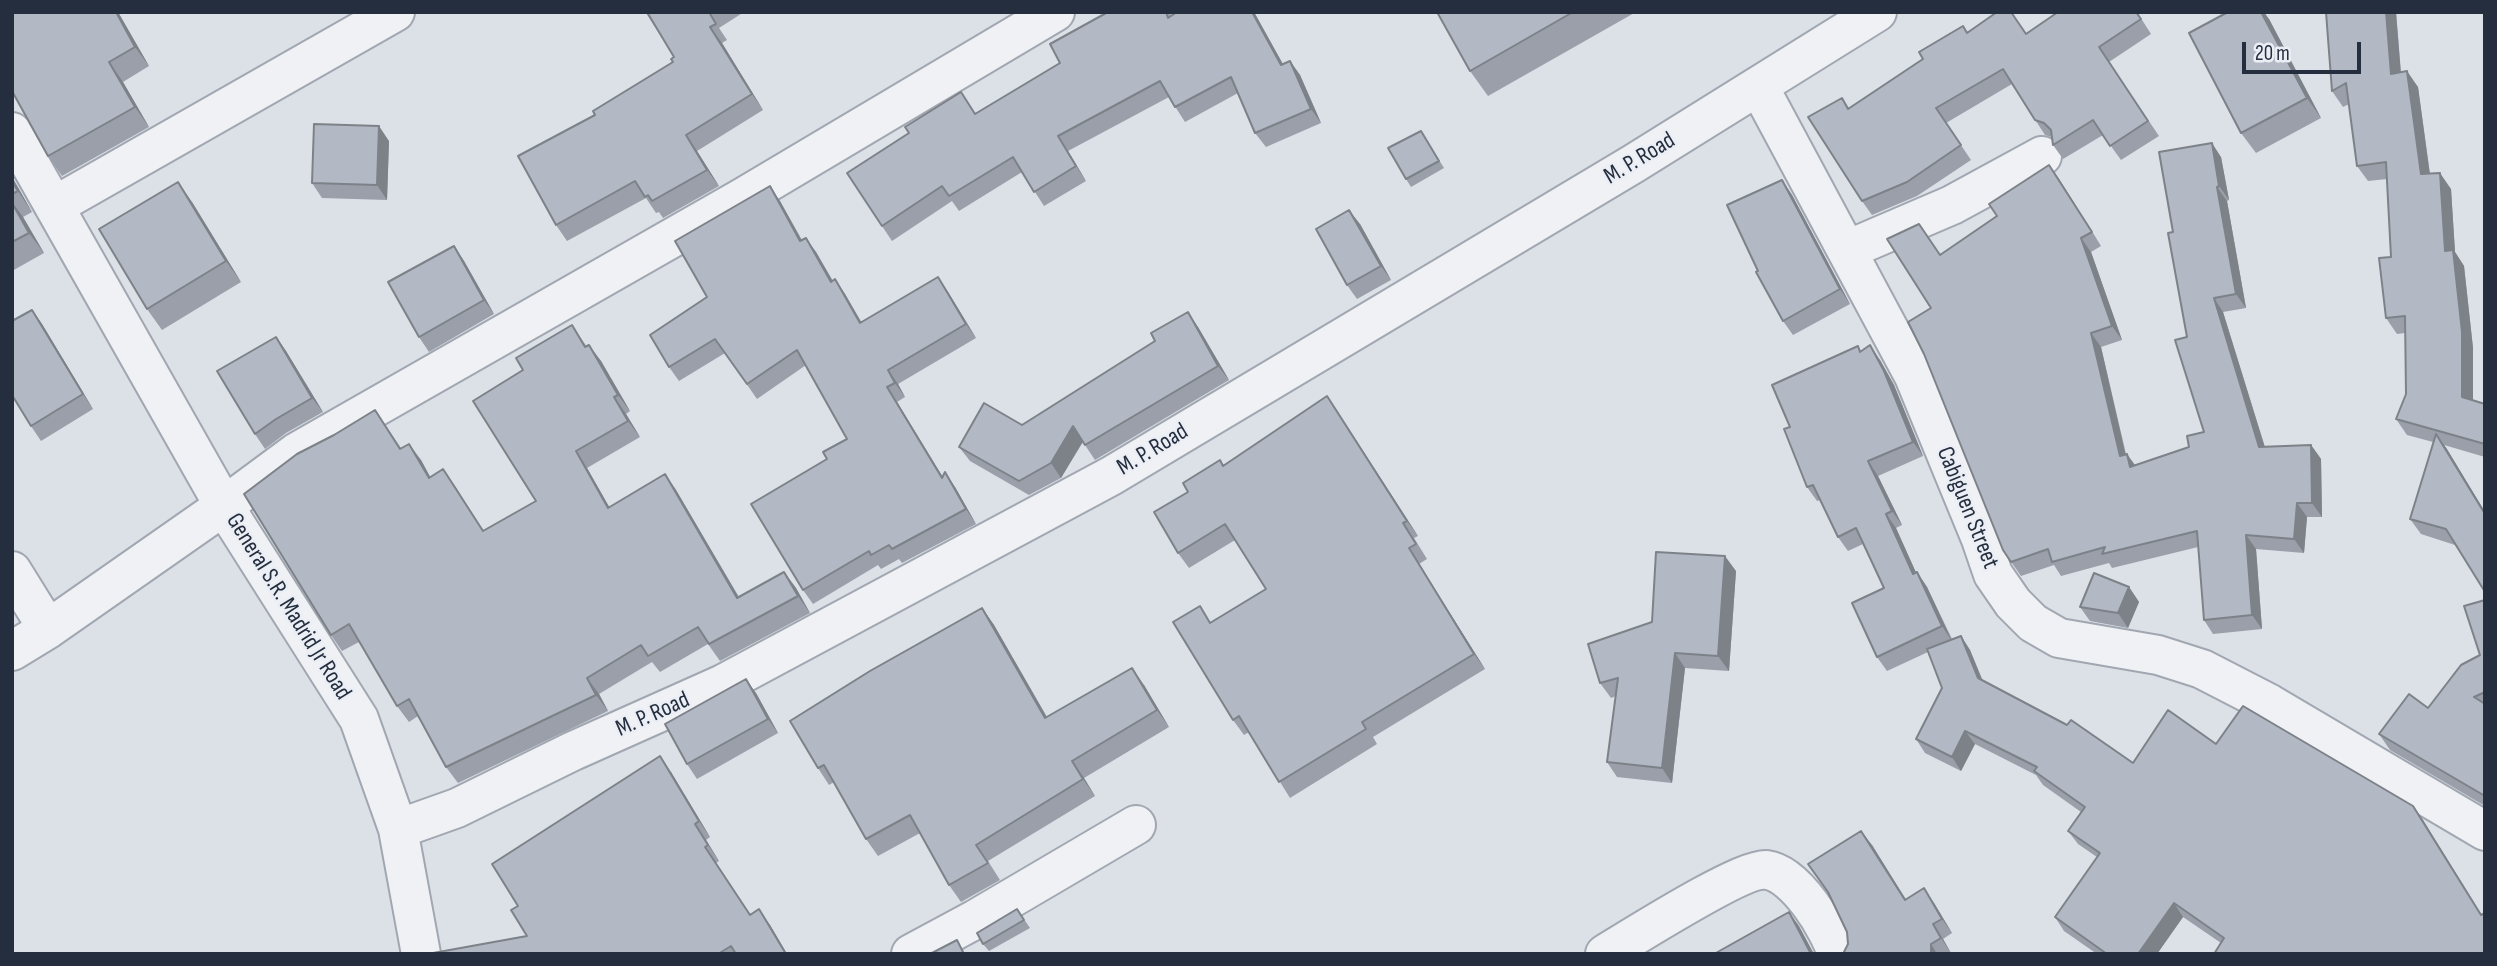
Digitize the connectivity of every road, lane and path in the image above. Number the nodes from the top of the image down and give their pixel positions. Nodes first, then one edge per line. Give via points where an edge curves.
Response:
1 (395, 12) edge
2 (1055, 12) edge
3 (1877, 12) edge
4 (1759, 88) junction
5 (12, 132) edge
6 (2042, 156) dead end
7 (55, 205) junction
8 (1847, 250) junction
9 (224, 506) junction
10 (12, 571) edge
11 (48, 629) junction
12 (12, 651) edge
13 (1136, 825) dead end
14 (398, 829) junction
15 (2485, 831) edge
16 (421, 954) edge
17 (911, 954) edge
18 (1605, 954) edge
19 (1837, 954) edge

1 - 7 street
2 - 9 street via 742,198 297,452
3 - 4 street, M. P. Road
4 - 8 street, Cabiguen Street
4 - 14 street, M. P. Road via 1111,476 723,684 477,799
5 - 7 street
6 - 8 street via 1952,205
7 - 9 street
8 - 15 street, Cabiguen Street via 1914,376 1993,574 2033,624 2059,638 2158,655 2202,669
9 - 11 street, General S.R. Madrid Jr Road
9 - 14 street, General S.R. Madrid Jr Road via 359,719
10 - 11 street
11 - 12 street, General S.R. Madrid Jr Road
13 - 17 street
14 - 16 street, General S.R. Madrid Jr Road
18 - 19 street via 1726,883 1764,870 1780,874 1796,886 1833,940

